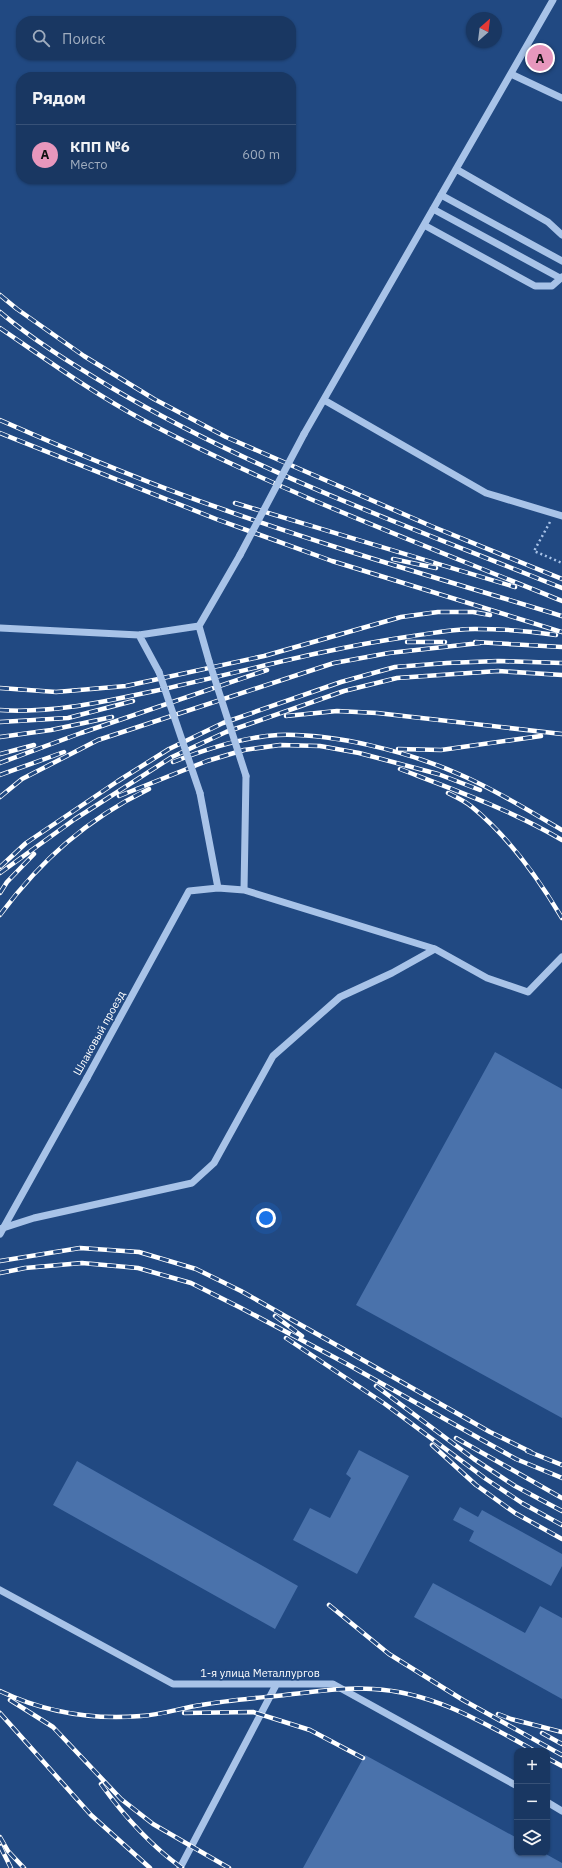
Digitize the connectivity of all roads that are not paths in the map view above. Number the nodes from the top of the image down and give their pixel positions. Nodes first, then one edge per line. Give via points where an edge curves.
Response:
1 (553, 0) edge
2 (511, 74) junction
3 (562, 98) edge
4 (456, 169) junction
5 (442, 195) junction
6 (433, 210) junction
7 (548, 222) junction
8 (424, 225) junction
9 (562, 230) edge
10 (562, 235) edge
11 (562, 261) edge
12 (561, 278) edge
13 (324, 400) junction
14 (558, 515) edge
15 (200, 626) junction
16 (0, 628) edge
17 (139, 635) junction
18 (218, 888) junction
19 (244, 890) junction
20 (435, 949) junction
21 (562, 957) edge
22 (0, 1229) edge
23 (0, 1234) edge
24 (0, 1590) edge
25 (276, 1685) junction
26 (514, 1784) edge
27 (550, 1804) edge
28 (562, 1811) edge
29 (180, 1868) edge

1 - 2 street
2 - 3 street
2 - 4 street
4 - 5 street
4 - 7 street
5 - 6 street
5 - 11 street
6 - 8 street
6 - 12 street
7 - 9 street
7 - 10 street
8 - 12 street via 535,286 552,286
8 - 13 street
13 - 14 street via 486,493
13 - 15 street, bridge
15 - 17 street
15 - 19 street, bridge via 246,776
16 - 17 street
17 - 18 street, bridge via 159,672 200,793
18 - 19 street, Шлаковый проезд
18 - 23 street, Шлаковый проезд, bridge via 189,891
19 - 20 street, Шлаковый проезд
20 - 21 street, Шлаковый проезд via 487,978 528,992
20 - 22 street via 392,973 340,997 273,1056 214,1163 192,1183 34,1218
24 - 25 street, 1-я улица Металлургов via 173,1684
25 - 26 street, 1-я улица Металлургов via 334,1684
25 - 29 street
27 - 28 street

